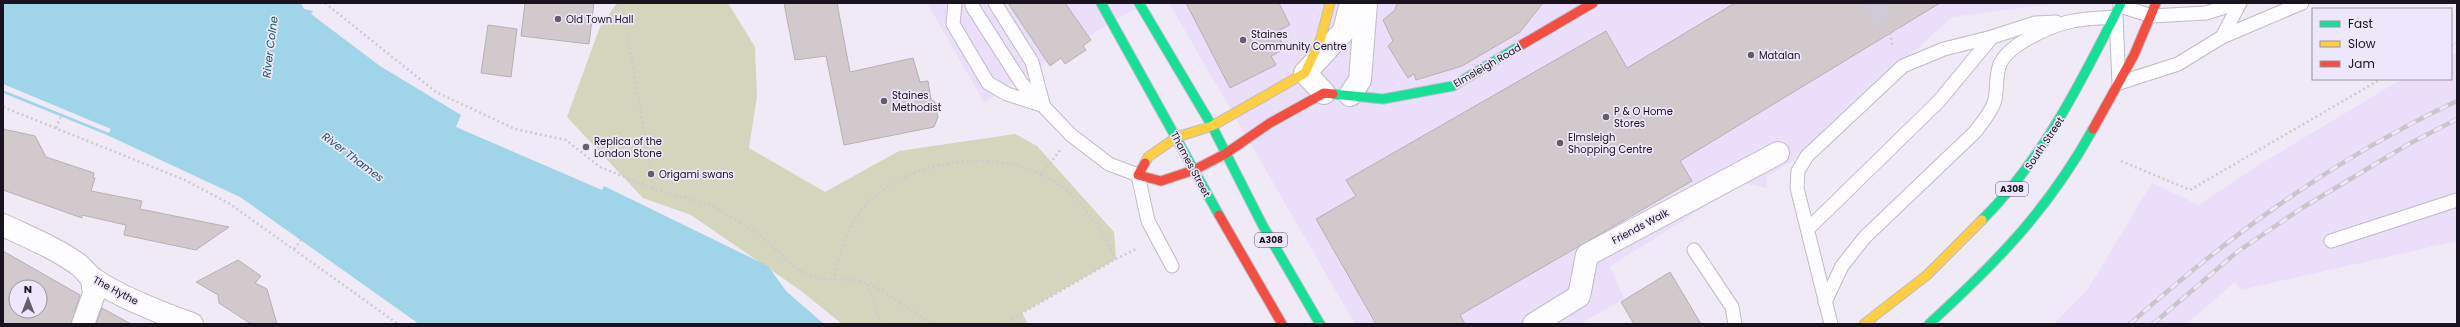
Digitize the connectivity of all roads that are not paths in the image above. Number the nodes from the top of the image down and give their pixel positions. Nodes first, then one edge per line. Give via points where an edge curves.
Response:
1 (955, 3) edge
2 (996, 3) edge
3 (1101, 3) edge
4 (1139, 3) edge
5 (1330, 3) edge
6 (1351, 3) edge
7 (1366, 3) edge
8 (1593, 3) edge
9 (2156, 3) edge
10 (2239, 3) edge
11 (2302, 3) edge
12 (972, 6) dead end
13 (2119, 9) edge
14 (2152, 16) junction
15 (2072, 21) junction
16 (1992, 37) junction
17 (2222, 37) junction
18 (1305, 73) junction
19 (2119, 83) junction
20 (1324, 93) junction
21 (1350, 95) junction
22 (1044, 106) junction
23 (1212, 126) junction
24 (1177, 137) junction
25 (1778, 153) dead end
26 (1226, 154) junction
27 (1194, 170) junction
28 (1138, 175) junction
29 (2457, 200) edge
30 (3, 225) edge
31 (1808, 229) junction
32 (2331, 241) dead end
33 (1694, 250) dead end
34 (1172, 266) dead end
35 (92, 278) junction
36 (1825, 302) junction
37 (83, 324) edge
38 (192, 324) edge
39 (1282, 324) edge
40 (1320, 324) edge
41 (1534, 324) edge
42 (1735, 324) edge
43 (1831, 324) edge
44 (1864, 324) edge
45 (1929, 324) edge

1 - 22 lane via 953,24 988,83 1007,94
2 - 22 lane via 1032,62
3 - 24 main road, Thames Street
4 - 23 main road, A308
5 - 18 main road via 1321,38
6 - 18 street via 1344,31
7 - 21 street via 1360,80
8 - 21 main road, Elmsleigh Road via 1453,86 1382,99
9 - 14 main road
10 - 14 lane via 2206,13
10 - 17 lane
11 - 17 lane
12 - 22 lane via 1022,84
13 - 14 lane
13 - 15 lane
13 - 19 lane
13 - 44 main road, South Street / A308 via 2068,107 2007,195 1927,275
14 - 19 main road
15 - 16 lane via 2035,24
15 - 36 lane via 2036,34 2006,54 1999,67 1994,101 1975,132 1865,237 1842,266
16 - 31 lane via 1939,101
16 - 31 lane via 1944,49 1903,66 1807,156 1798,171 1797,188
17 - 19 lane via 2178,64
18 - 20 street
18 - 23 main road
19 - 45 main road via 2079,154 2033,219 1973,284
20 - 21 main road, Elmsleigh Road
20 - 26 main road via 1270,123
22 - 28 lane via 1071,135 1109,164
23 - 24 main road
23 - 26 main road, A308
24 - 27 main road, Thames Street
24 - 28 main road via 1148,157
25 - 41 street, Friends Walk via 1587,255 1579,296
26 - 27 main road
26 - 40 main road, A308 via 1270,239
27 - 28 main road via 1161,181
27 - 39 main road, Thames Street
28 - 34 lane via 1148,222
29 - 32 lane
30 - 35 street, The Hythe via 56,251 80,266
31 - 36 lane
33 - 42 lane via 1732,306
35 - 37 street via 94,294
35 - 38 street, The Hythe via 154,310
36 - 43 lane

